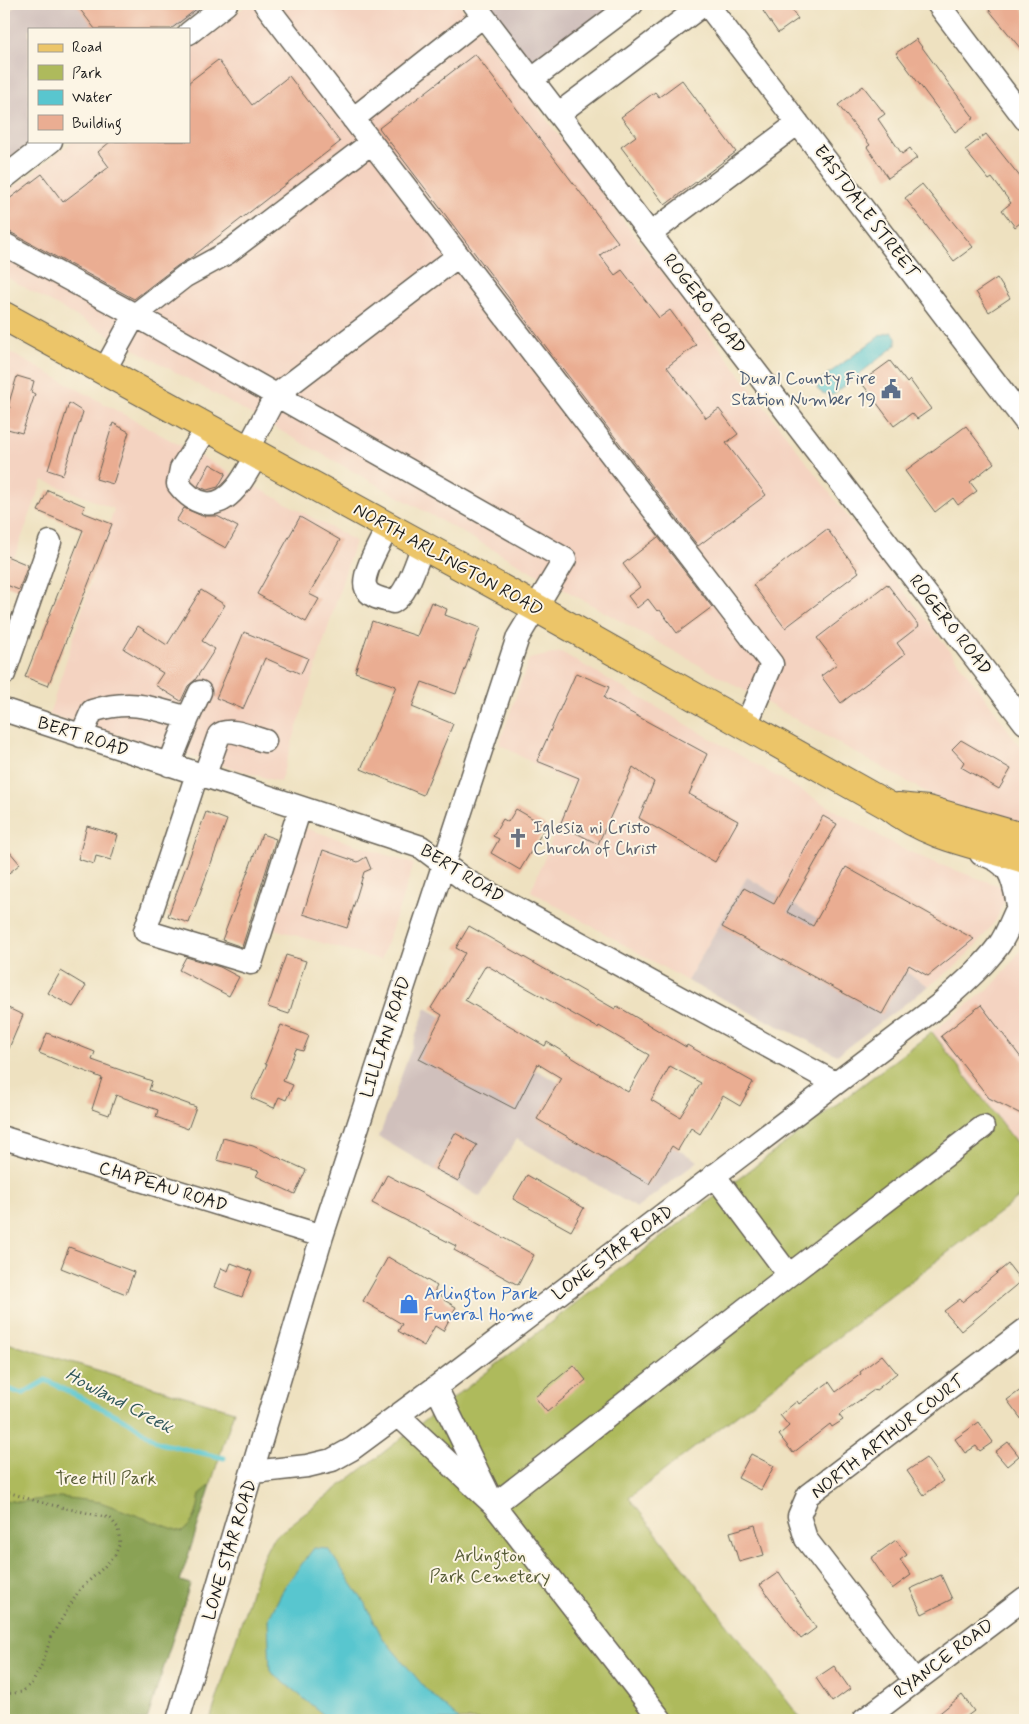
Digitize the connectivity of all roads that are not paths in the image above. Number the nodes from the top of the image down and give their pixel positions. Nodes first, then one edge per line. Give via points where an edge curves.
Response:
1 (226, 4) edge
2 (265, 4) edge
3 (632, 4) edge
4 (706, 4) edge
5 (938, 4) edge
6 (479, 10) edge
7 (190, 32) edge
8 (532, 80) junction
9 (558, 114) junction
10 (353, 119) junction
11 (1025, 119) edge
12 (798, 123) junction
13 (50, 142) edge
14 (371, 143) junction
15 (4, 178) edge
16 (650, 234) junction
17 (4, 244) edge
18 (458, 256) junction
19 (135, 315) junction
20 (4, 316) edge
21 (104, 372) junction
22 (276, 396) junction
23 (1025, 421) edge
24 (207, 428) junction
25 (252, 452) junction
26 (388, 527) junction
27 (50, 542) dead end
28 (423, 546) junction
29 (535, 608) junction
30 (4, 674) edge
31 (200, 692) dead end
32 (4, 710) edge
33 (188, 718) junction
34 (1025, 723) edge
35 (746, 726) junction
36 (81, 736) junction
37 (265, 742) dead end
38 (170, 765) junction
39 (201, 775) junction
40 (300, 808) junction
41 (899, 813) junction
42 (1025, 838) edge
43 (1025, 859) edge
44 (444, 864) junction
45 (1022, 901) edge
46 (835, 1083) junction
47 (983, 1127) dead end
48 (4, 1138) edge
49 (714, 1175) junction
50 (322, 1236) junction
51 (789, 1275) junction
52 (1025, 1330) edge
53 (436, 1387) junction
54 (398, 1415) junction
55 (252, 1472) junction
56 (494, 1505) junction
57 (1025, 1598) edge
58 (915, 1681) junction
59 (178, 1720) edge
60 (661, 1720) edge
61 (864, 1720) edge

1 - 7 street
2 - 10 street
3 - 8 street
4 - 9 street
4 - 12 street, EASTDALE STREET
5 - 11 street
6 - 8 street, ROGERO ROAD
6 - 10 street
8 - 9 street, ROGERO ROAD
9 - 16 street, ROGERO ROAD
10 - 14 street
12 - 16 street
12 - 23 street, EASTDALE STREET
13 - 15 street
14 - 18 street
14 - 19 street via 227,253 185,276
16 - 34 street, ROGERO ROAD
17 - 19 street
18 - 22 street
18 - 35 street via 772,664
19 - 21 street
19 - 22 street
20 - 21 main road, NORTH ARLINGTON ROAD
21 - 24 main road, NORTH ARLINGTON ROAD
22 - 25 street
22 - 29 street, LILLIAN ROAD via 565,559
24 - 25 main road, NORTH ARLINGTON ROAD
24 - 25 street via 181,469 178,484 193,498 207,505 217,503 235,489
25 - 26 main road, NORTH ARLINGTON ROAD
26 - 28 main road, NORTH ARLINGTON ROAD
26 - 28 street via 367,569 364,583 375,597 393,602 399,598
27 - 30 street
28 - 29 main road, NORTH ARLINGTON ROAD
29 - 35 main road, NORTH ARLINGTON ROAD
29 - 44 street, LILLIAN ROAD via 518,637
31 - 33 street
32 - 36 street, BERT ROAD
33 - 36 street via 145,705 111,706 92,712
33 - 38 street
35 - 41 main road, NORTH ARLINGTON ROAD
36 - 38 street, BERT ROAD
37 - 39 street via 231,731 222,732
38 - 39 street, BERT ROAD
39 - 40 street, BERT ROAD
39 - 40 street via 146,931 251,963
40 - 44 street, BERT ROAD via 421,847
41 - 42 main road, NORTH ARLINGTON ROAD via 928,810
41 - 43 main road, NORTH ARLINGTON ROAD via 928,831
41 - 45 street via 924,838 992,857 1007,867
44 - 46 street, BERT ROAD via 466,880
44 - 50 street, LILLIAN ROAD
45 - 46 street, LONE STAR ROAD via 1000,943 974,974 939,1005
46 - 49 street, LONE STAR ROAD
47 - 51 street
48 - 50 street, CHAPEAU ROAD
49 - 51 street
49 - 53 street, LONE STAR ROAD
50 - 55 street, LILLIAN ROAD
51 - 56 street
52 - 58 street, NORTH ARTHUR COURT via 808,1495 799,1516 806,1539
53 - 54 street, LONE STAR ROAD
53 - 56 street
54 - 55 street, LONE STAR ROAD via 332,1460
54 - 56 street
55 - 59 street, LONE STAR ROAD
56 - 60 street
57 - 58 street, RYANCE ROAD
58 - 61 street, RYANCE ROAD

